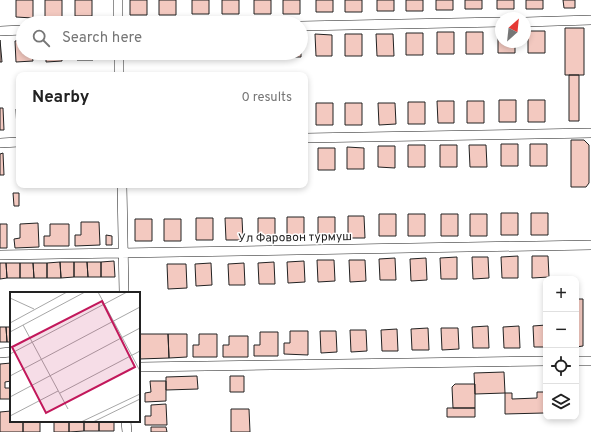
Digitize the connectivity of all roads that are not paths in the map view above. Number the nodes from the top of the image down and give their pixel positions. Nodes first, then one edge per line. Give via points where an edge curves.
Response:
1 (118, 0) edge
2 (118, 16) edge
3 (591, 20) edge
4 (495, 22) edge
5 (531, 22) edge
6 (308, 26) edge
7 (16, 30) edge
8 (0, 31) edge
9 (119, 60) edge
10 (120, 72) edge
11 (591, 133) edge
12 (308, 138) edge
13 (16, 142) edge
14 (0, 143) edge
15 (122, 188) edge
16 (591, 245) edge
17 (123, 253) junction
18 (0, 255) edge
19 (124, 292) edge
20 (543, 361) edge
21 (579, 361) edge
22 (591, 361) edge
23 (140, 367) edge

1 - 2 street
3 - 5 street
4 - 6 street
7 - 8 street
9 - 10 street
11 - 12 street
13 - 14 street
15 - 17 street
16 - 17 street, Ул Фаровон турмуш
17 - 18 street, Ул Фаровон турмуш
17 - 19 street
20 - 23 street
21 - 22 street

